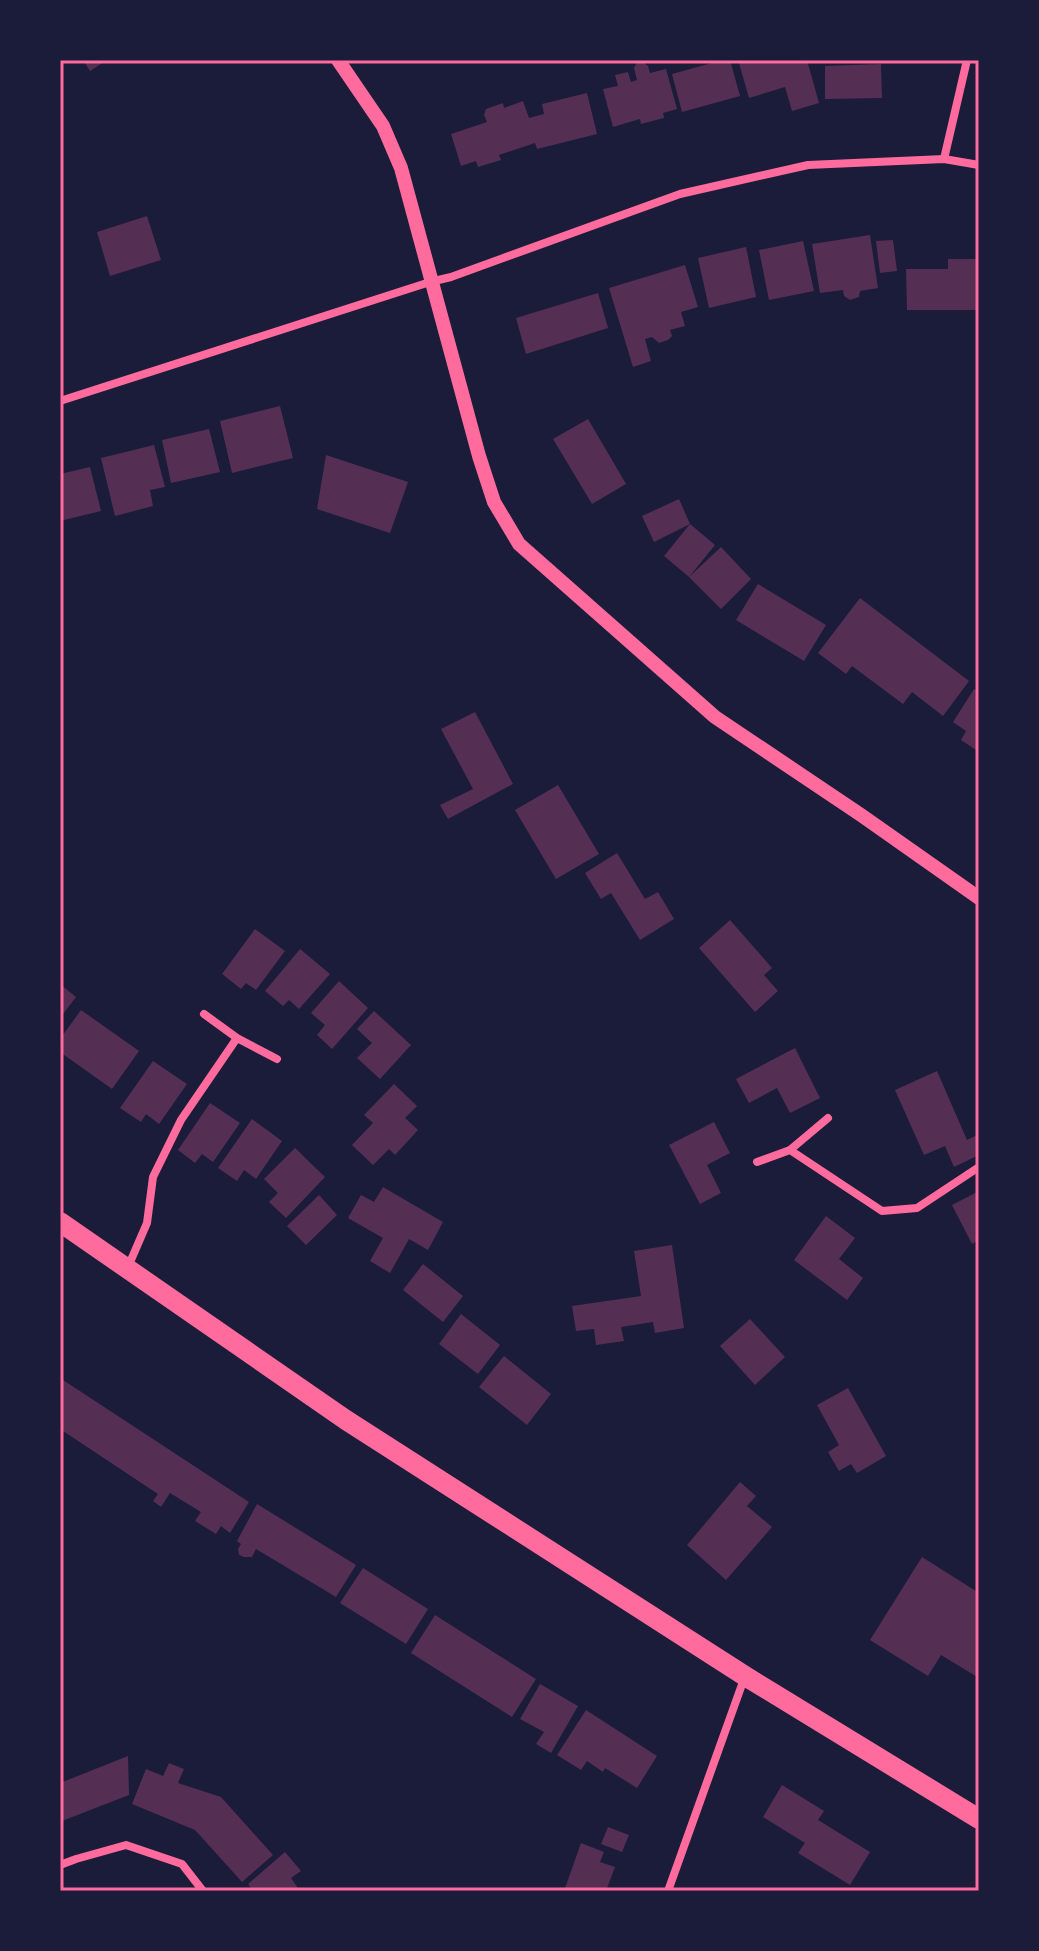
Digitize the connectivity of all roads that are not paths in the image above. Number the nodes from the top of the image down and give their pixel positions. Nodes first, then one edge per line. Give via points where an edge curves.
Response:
1 (338, 60) edge
2 (967, 60) edge
3 (944, 159) junction
4 (979, 165) edge
5 (430, 282) junction
6 (60, 401) edge
7 (979, 898) edge
8 (204, 1014) dead end
9 (237, 1038) junction
10 (277, 1059) dead end
11 (828, 1118) dead end
12 (790, 1150) junction
13 (757, 1162) dead end
14 (979, 1167) edge
15 (60, 1222) edge
16 (127, 1268) junction
17 (745, 1676) junction
18 (979, 1819) edge
19 (60, 1865) edge
20 (203, 1891) edge
21 (668, 1891) edge

1 - 5 street via 383,126 401,168
2 - 3 street
3 - 4 street
3 - 5 street via 808,165 680,194
5 - 6 street
5 - 7 street via 490,491 519,544 715,717
8 - 9 street
9 - 10 street
9 - 16 street via 181,1120 153,1177 147,1223
11 - 12 street
12 - 13 street
12 - 14 street via 882,1211 917,1208
15 - 16 highway
16 - 17 highway via 346,1420
17 - 18 highway
17 - 21 street
19 - 20 street via 126,1845 182,1864

